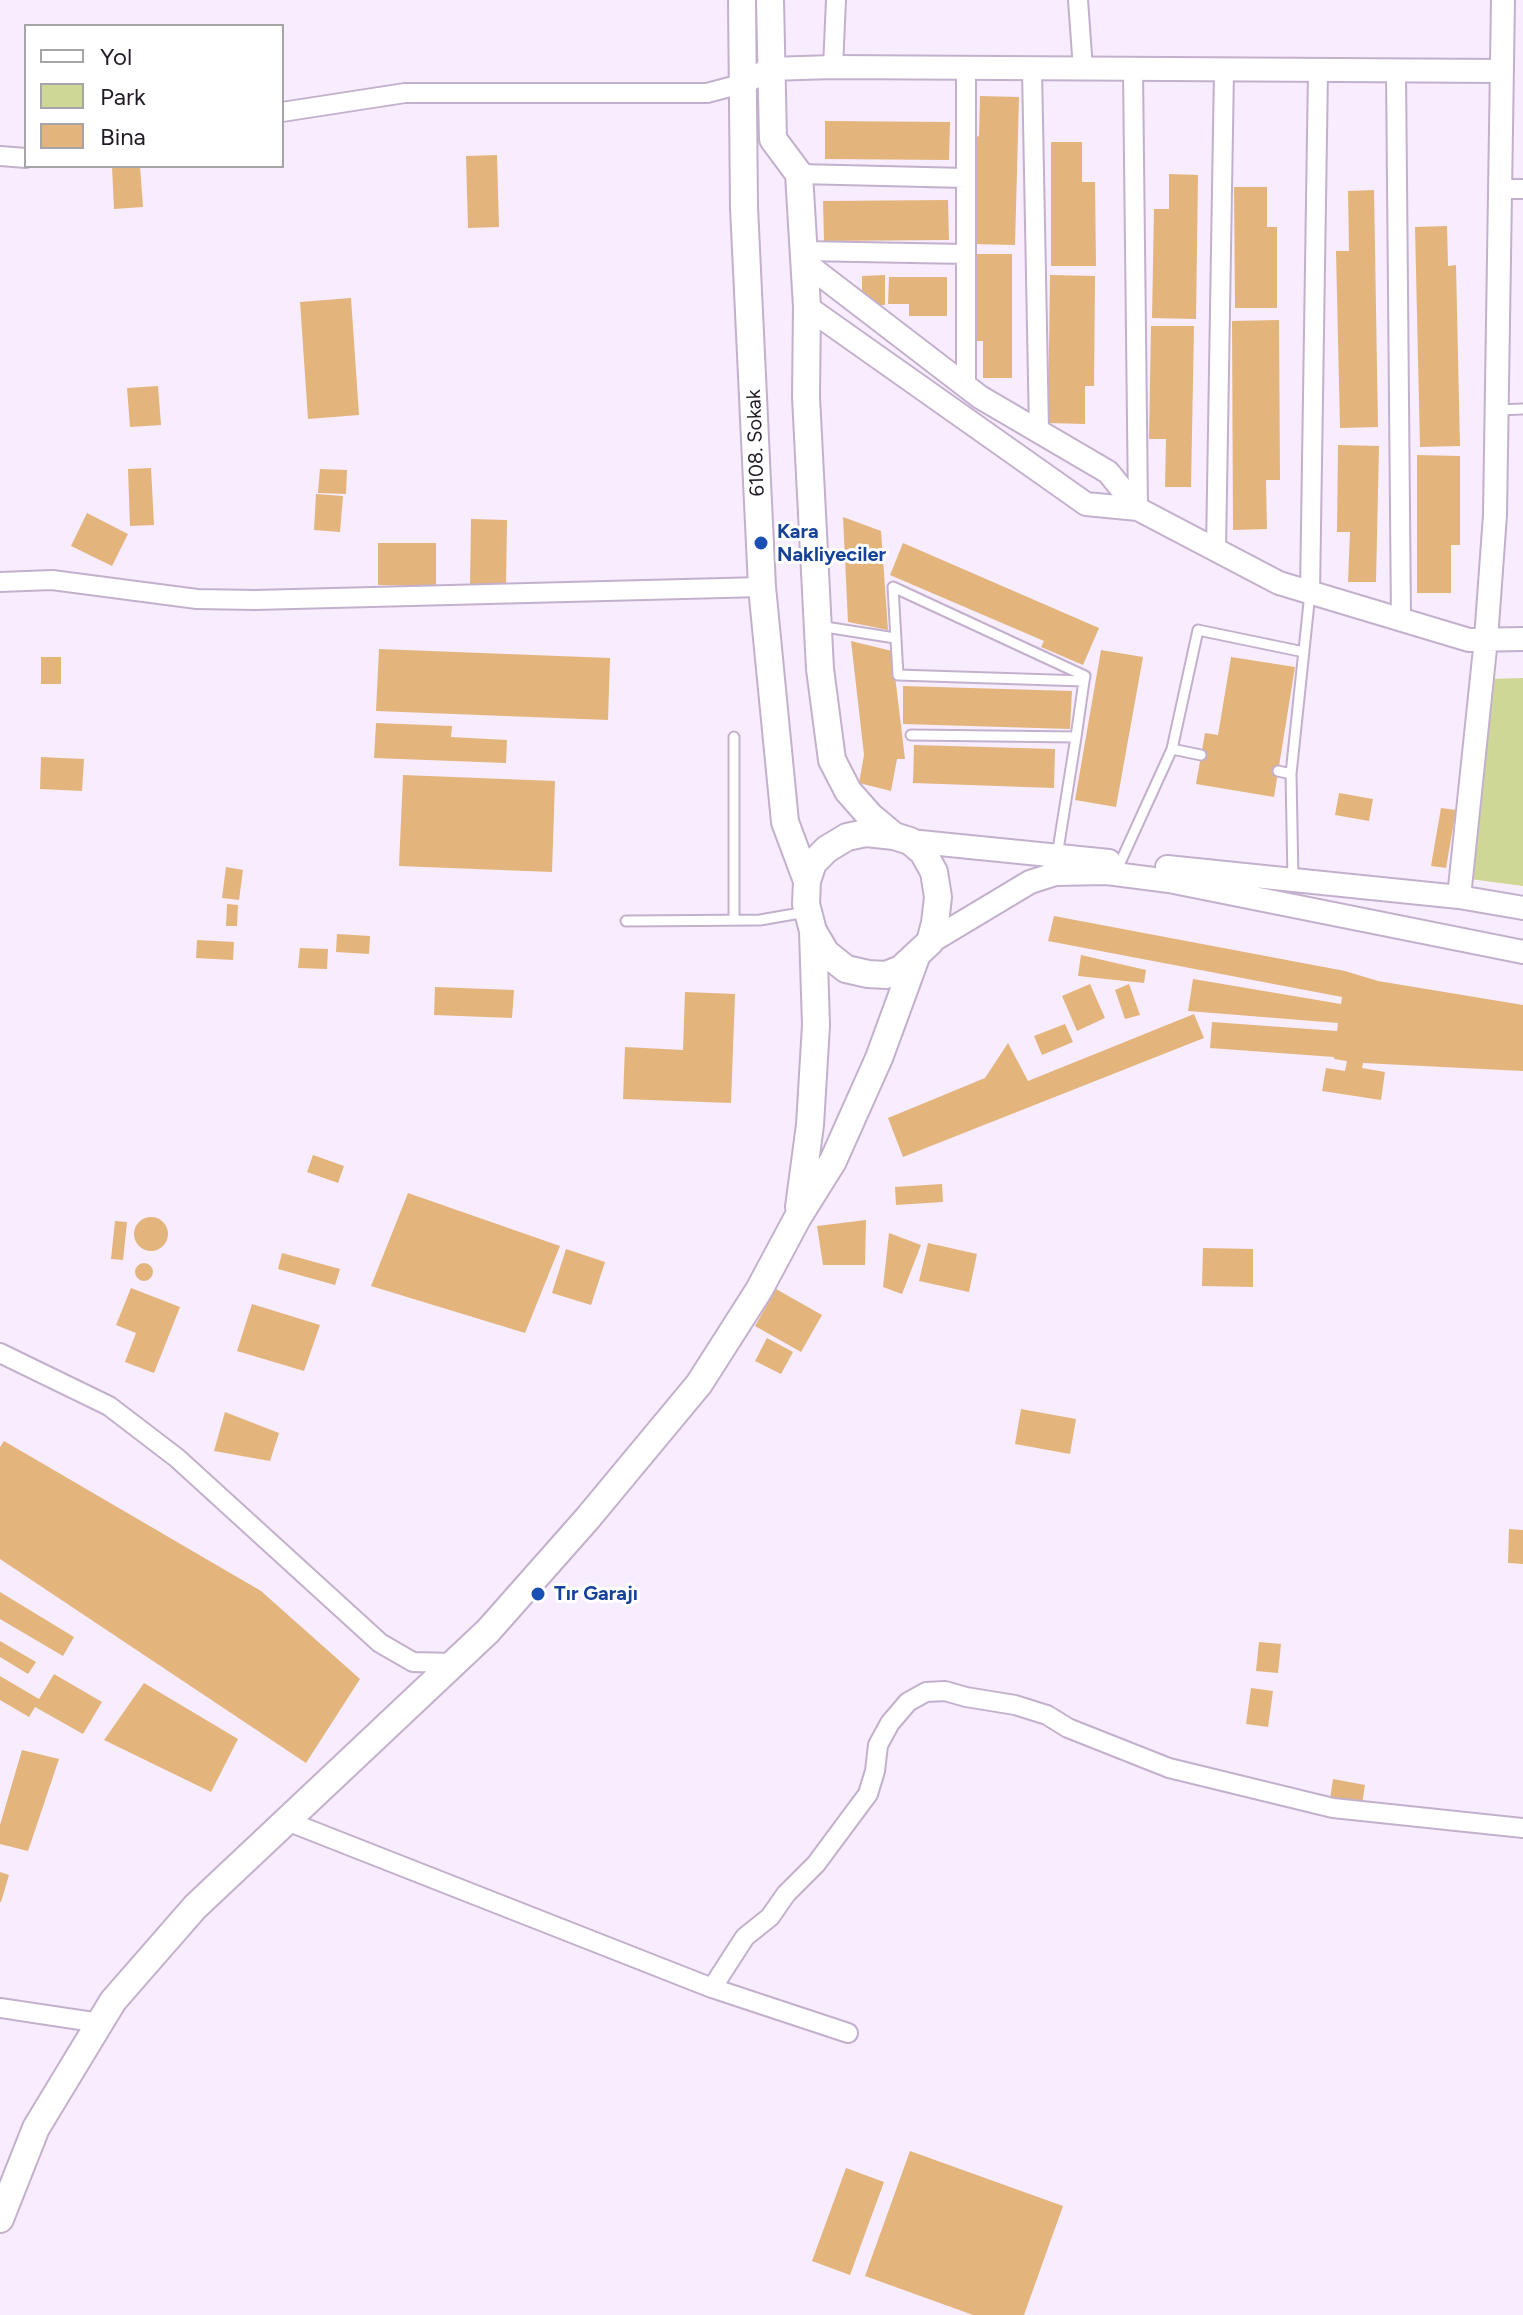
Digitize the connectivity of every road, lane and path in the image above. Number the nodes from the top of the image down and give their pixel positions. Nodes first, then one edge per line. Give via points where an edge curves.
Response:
1 (742, 0) edge
2 (770, 0) edge
3 (836, 0) edge
4 (1078, 0) edge
5 (1503, 0) edge
6 (833, 67) junction
7 (770, 69) junction
8 (966, 69) junction
9 (1032, 69) junction
10 (1083, 69) junction
11 (1133, 70) junction
12 (1224, 70) junction
13 (1318, 71) junction
14 (1396, 71) junction
15 (1502, 71) junction
16 (741, 84) junction
17 (284, 112) edge
18 (0, 156) edge
19 (24, 158) edge
20 (799, 174) junction
21 (966, 178) junction
22 (1512, 189) edge
23 (966, 254) junction
24 (804, 257) junction
25 (807, 307) junction
26 (966, 386) junction
27 (1523, 409) edge
28 (1497, 410) junction
29 (1039, 431) junction
30 (1138, 509) junction
31 (1216, 550) junction
32 (0, 582) edge
33 (762, 587) junction
34 (1310, 592) junction
35 (1401, 619) junction
36 (818, 626) junction
37 (895, 638) junction
38 (1486, 639) junction
39 (1523, 639) edge
40 (1304, 652) junction
41 (1084, 681) junction
42 (911, 735) dead end
43 (734, 737) dead end
44 (1076, 737) junction
45 (1172, 749) junction
46 (1201, 755) dead end
47 (1278, 771) dead end
48 (1291, 774) junction
49 (902, 838) junction
50 (1057, 856) junction
51 (1120, 863) junction
52 (1293, 880) junction
53 (807, 881) junction
54 (1459, 897) junction
55 (1523, 908) edge
56 (734, 920) junction
57 (626, 921) dead end
58 (810, 921) junction
59 (923, 949) junction
60 (1523, 952) edge
61 (798, 1217) junction
62 (0, 1353) edge
63 (454, 1663) junction
64 (287, 1821) junction
65 (1523, 1828) edge
66 (712, 1988) junction
67 (0, 2008) edge
68 (100, 2023) junction
69 (848, 2033) dead end
70 (0, 2219) edge

1 - 16 main road, 6108. Sokak
2 - 7 main road
3 - 6 street
4 - 10 street
5 - 15 street
6 - 7 street
6 - 8 street
7 - 16 street
7 - 20 main road via 773,139
8 - 9 street
8 - 21 street
9 - 10 street
9 - 29 street
10 - 11 street
11 - 12 street
11 - 30 street
12 - 13 street
12 - 31 street
13 - 14 street
13 - 34 street
14 - 15 street
14 - 35 street
15 - 22 street
16 - 17 street via 707,93 405,93
16 - 33 main road, 6108. Sokak
18 - 19 street
20 - 21 street
20 - 24 main road
21 - 23 street
22 - 28 street
23 - 24 street
23 - 26 street
24 - 25 main road
24 - 26 street
25 - 30 street via 1086,504
25 - 36 main road via 806,397
26 - 29 street
27 - 28 lane
28 - 38 street
29 - 30 street via 1108,472
30 - 31 street
31 - 34 street via 1279,583
32 - 33 street via 52,580 197,599 255,600
33 - 53 main road, 6108. Sokak via 785,822
34 - 35 street
34 - 40 lane
35 - 38 street via 1469,640
36 - 37 lane
36 - 49 main road via 832,760 848,791 870,816
37 - 41 lane via 898,675
37 - 41 lane via 893,587 1085,676
38 - 39 street
38 - 54 street
40 - 45 lane via 1198,630
40 - 48 lane
41 - 44 lane
42 - 44 lane
43 - 56 lane
44 - 50 lane
45 - 46 lane
45 - 51 lane
47 - 48 lane
48 - 52 lane
49 - 50 street
49 - 53 main road via 866,833 847,837 813,863
49 - 59 main road via 923,852 934,872 938,897
50 - 51 street
51 - 52 street
52 - 54 street
53 - 58 main road
54 - 55 street
56 - 57 lane
56 - 58 lane
58 - 59 main road via 826,953 846,969 886,975
58 - 61 main road via 816,1025
59 - 60 street via 1030,882 1055,874 1107,873
59 - 61 main road via 833,1161
61 - 63 main road via 699,1384 587,1519
62 - 63 street via 109,1406 155,1440 380,1643 413,1662
63 - 64 main road
64 - 66 street
64 - 68 main road via 195,1907
65 - 66 street via 1333,1808 1169,1768 1025,1708 945,1691 926,1692 908,1702 890,1723 878,1745 868,1794 816,1864 745,1937
66 - 69 street
67 - 68 street
68 - 70 main road via 36,2128

